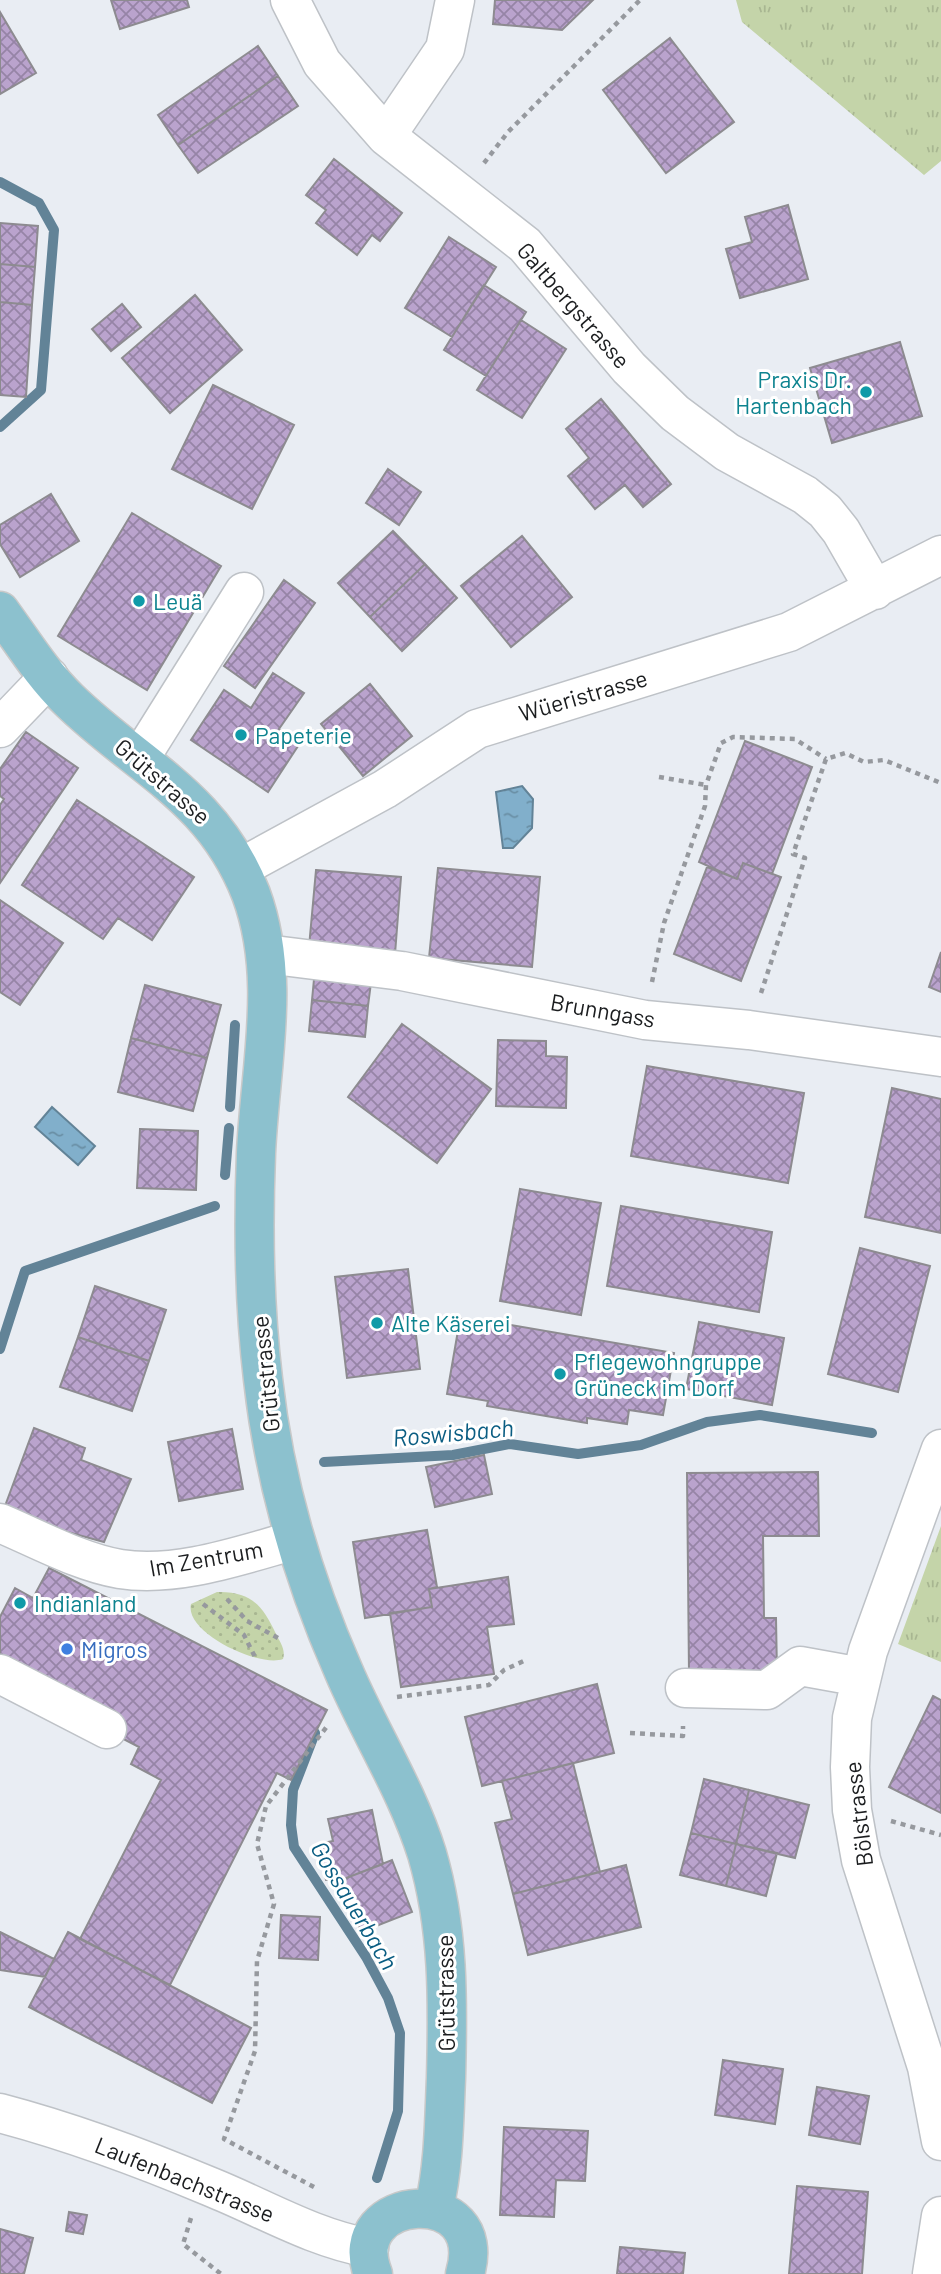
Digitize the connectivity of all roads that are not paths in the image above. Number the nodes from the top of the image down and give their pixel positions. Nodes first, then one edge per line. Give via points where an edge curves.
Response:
1 (290, 0) edge
2 (455, 0) edge
3 (386, 136) junction
4 (941, 555) edge
5 (875, 590) junction
6 (244, 592) dead end
7 (0, 611) edge
8 (49, 677) junction
9 (0, 728) edge
10 (140, 758) junction
11 (240, 868) junction
12 (266, 954) junction
13 (941, 1057) edge
14 (941, 1449) edge
15 (0, 1523) edge
16 (295, 1540) junction
17 (0, 1675) edge
18 (861, 1677) junction
19 (685, 1688) dead end
20 (107, 1729) dead end
21 (0, 2113) edge
22 (941, 2141) edge
23 (434, 2208) junction
24 (941, 2216) edge
25 (371, 2261) edge
26 (465, 2274) edge
27 (932, 2274) edge

1 - 3 street, Galtbergstrasse via 322,63
2 - 3 street via 445,49
3 - 5 street, Galtbergstrasse via 525,245 636,376 684,421 825,510
4 - 5 street, Wüeristrasse
5 - 11 street, Wüeristrasse via 764,642 477,729 385,789
6 - 10 street
7 - 8 main road, Grütstrasse
8 - 9 street
8 - 10 main road, Grütstrasse via 69,700
10 - 11 main road, Grütstrasse via 201,810
11 - 12 main road, Grütstrasse
12 - 13 street, Brunngass via 402,971 645,1020
12 - 16 main road, Grütstrasse via 267,1017 255,1195 257,1294 268,1415
14 - 18 street, Bölstrasse
15 - 16 street, Im Zentrum via 106,1566 139,1570 207,1563
16 - 23 main road, Grütstrasse via 343,1670 403,1792 436,1886 448,1996 443,2150
17 - 20 street
18 - 19 street via 800,1666 767,1690
18 - 22 street, Bölstrasse via 850,1740 856,1837 868,1888 927,2067
21 - 25 street, Laufenbachstrasse via 114,2148 347,2244
23 - 25 main road via 412,2206 393,2213 377,2228
23 - 26 main road via 460,2228 468,2252
24 - 27 street

